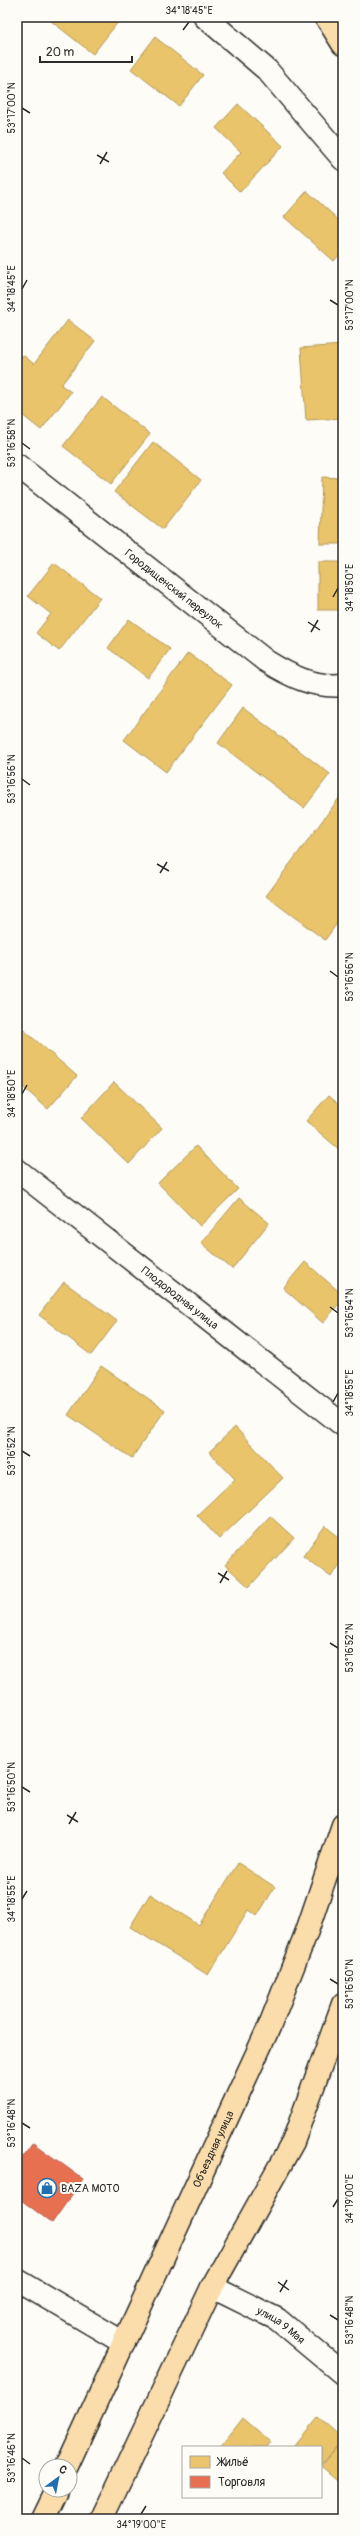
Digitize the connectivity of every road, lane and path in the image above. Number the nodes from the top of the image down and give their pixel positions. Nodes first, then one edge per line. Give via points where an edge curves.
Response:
1 (205, 17) edge
2 (326, 17) edge
3 (343, 44) edge
4 (343, 159) edge
5 (17, 465) edge
6 (343, 685) edge
7 (17, 1170) edge
8 (343, 1425) edge
9 (343, 1824) edge
10 (343, 2004) edge
11 (17, 2280) edge
12 (212, 2287) junction
13 (124, 2343) junction
14 (343, 2374) edge
15 (71, 2458) edge
16 (52, 2498) edge
17 (42, 2519) edge
18 (102, 2519) edge

1 - 4 street via 267,70
2 - 3 main road
5 - 6 street, Городищенский переулок via 266,662 292,676 326,687
7 - 8 street, Плодородная улица
9 - 13 main road, Объездная улица via 307,1931 270,2025
10 - 12 main road via 293,2142
11 - 13 street
12 - 14 street, улица 9 Мая via 277,2319
12 - 18 main road
13 - 15 main road, Объездная улица
16 - 17 main road

